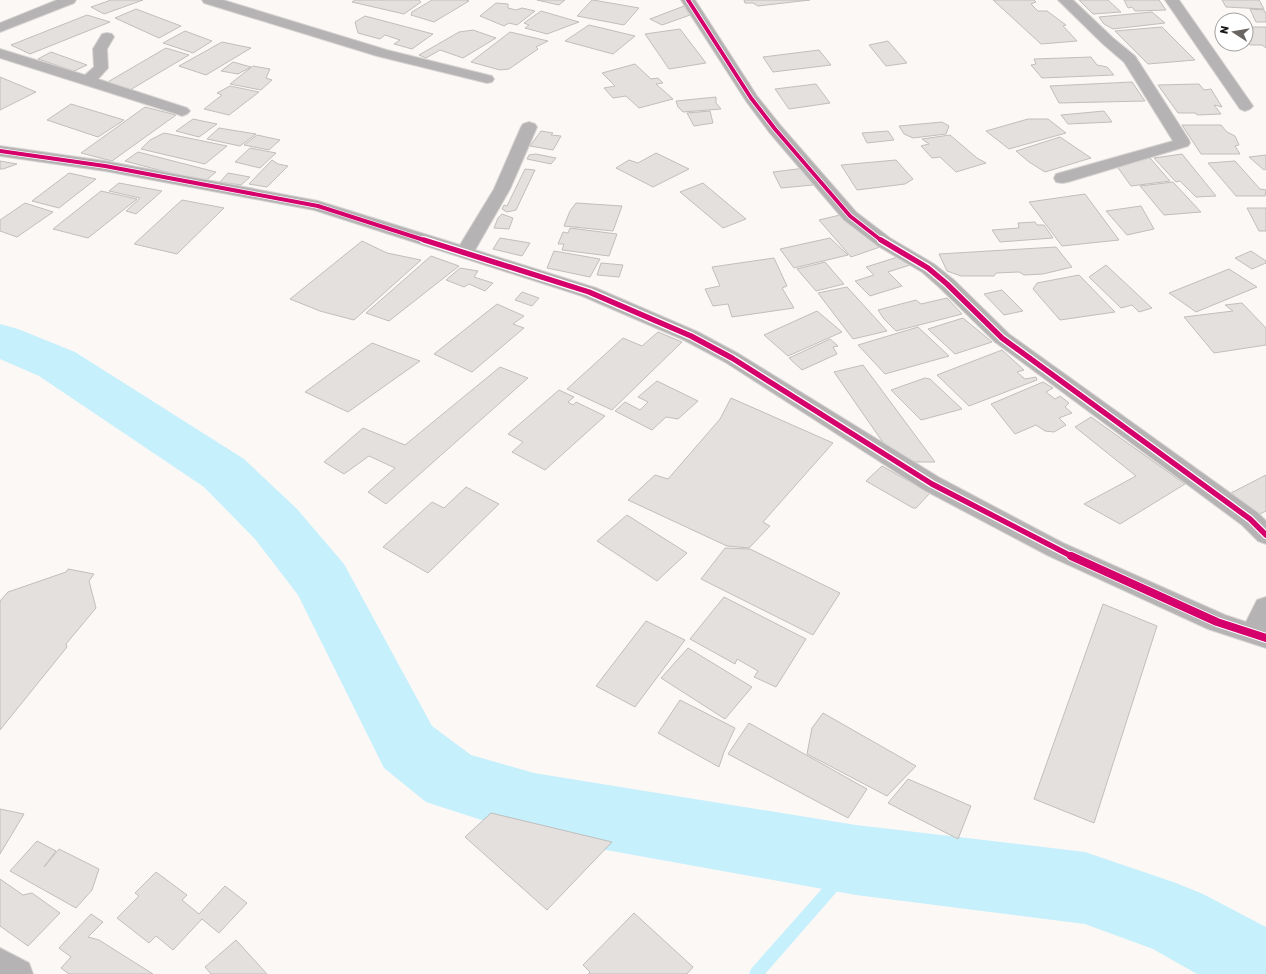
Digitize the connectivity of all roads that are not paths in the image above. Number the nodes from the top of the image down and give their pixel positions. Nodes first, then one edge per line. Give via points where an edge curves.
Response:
1 (69, 0) edge
2 (209, 0) edge
3 (688, 0) edge
4 (1065, 0) edge
5 (1172, 0) edge
6 (7, 11) dead end
7 (28, 17) junction
8 (0, 28) edge
9 (107, 37) dead end
10 (0, 53) edge
11 (487, 79) dead end
12 (88, 81) junction
13 (1245, 106) dead end
14 (182, 111) dead end
15 (529, 127) dead end
16 (0, 151) edge
17 (1062, 178) dead end
18 (464, 252) junction
19 (1266, 535) edge
20 (1266, 607) edge
21 (1259, 636) edge
22 (0, 963) edge
23 (18, 974) edge

1 - 7 street
2 - 11 street via 382,53
3 - 19 street via 751,98 850,216 884,242 928,268 1002,338 1250,519
4 - 17 street via 1130,59 1182,143
5 - 13 street
6 - 7 street
7 - 8 street
9 - 12 street via 100,49 101,68
10 - 12 street
12 - 14 street
15 - 18 street via 502,189
16 - 18 street via 105,166 318,206
18 - 21 street via 589,292 691,336 732,358 932,484 1055,549 1217,622
20 - 21 street
22 - 23 street

